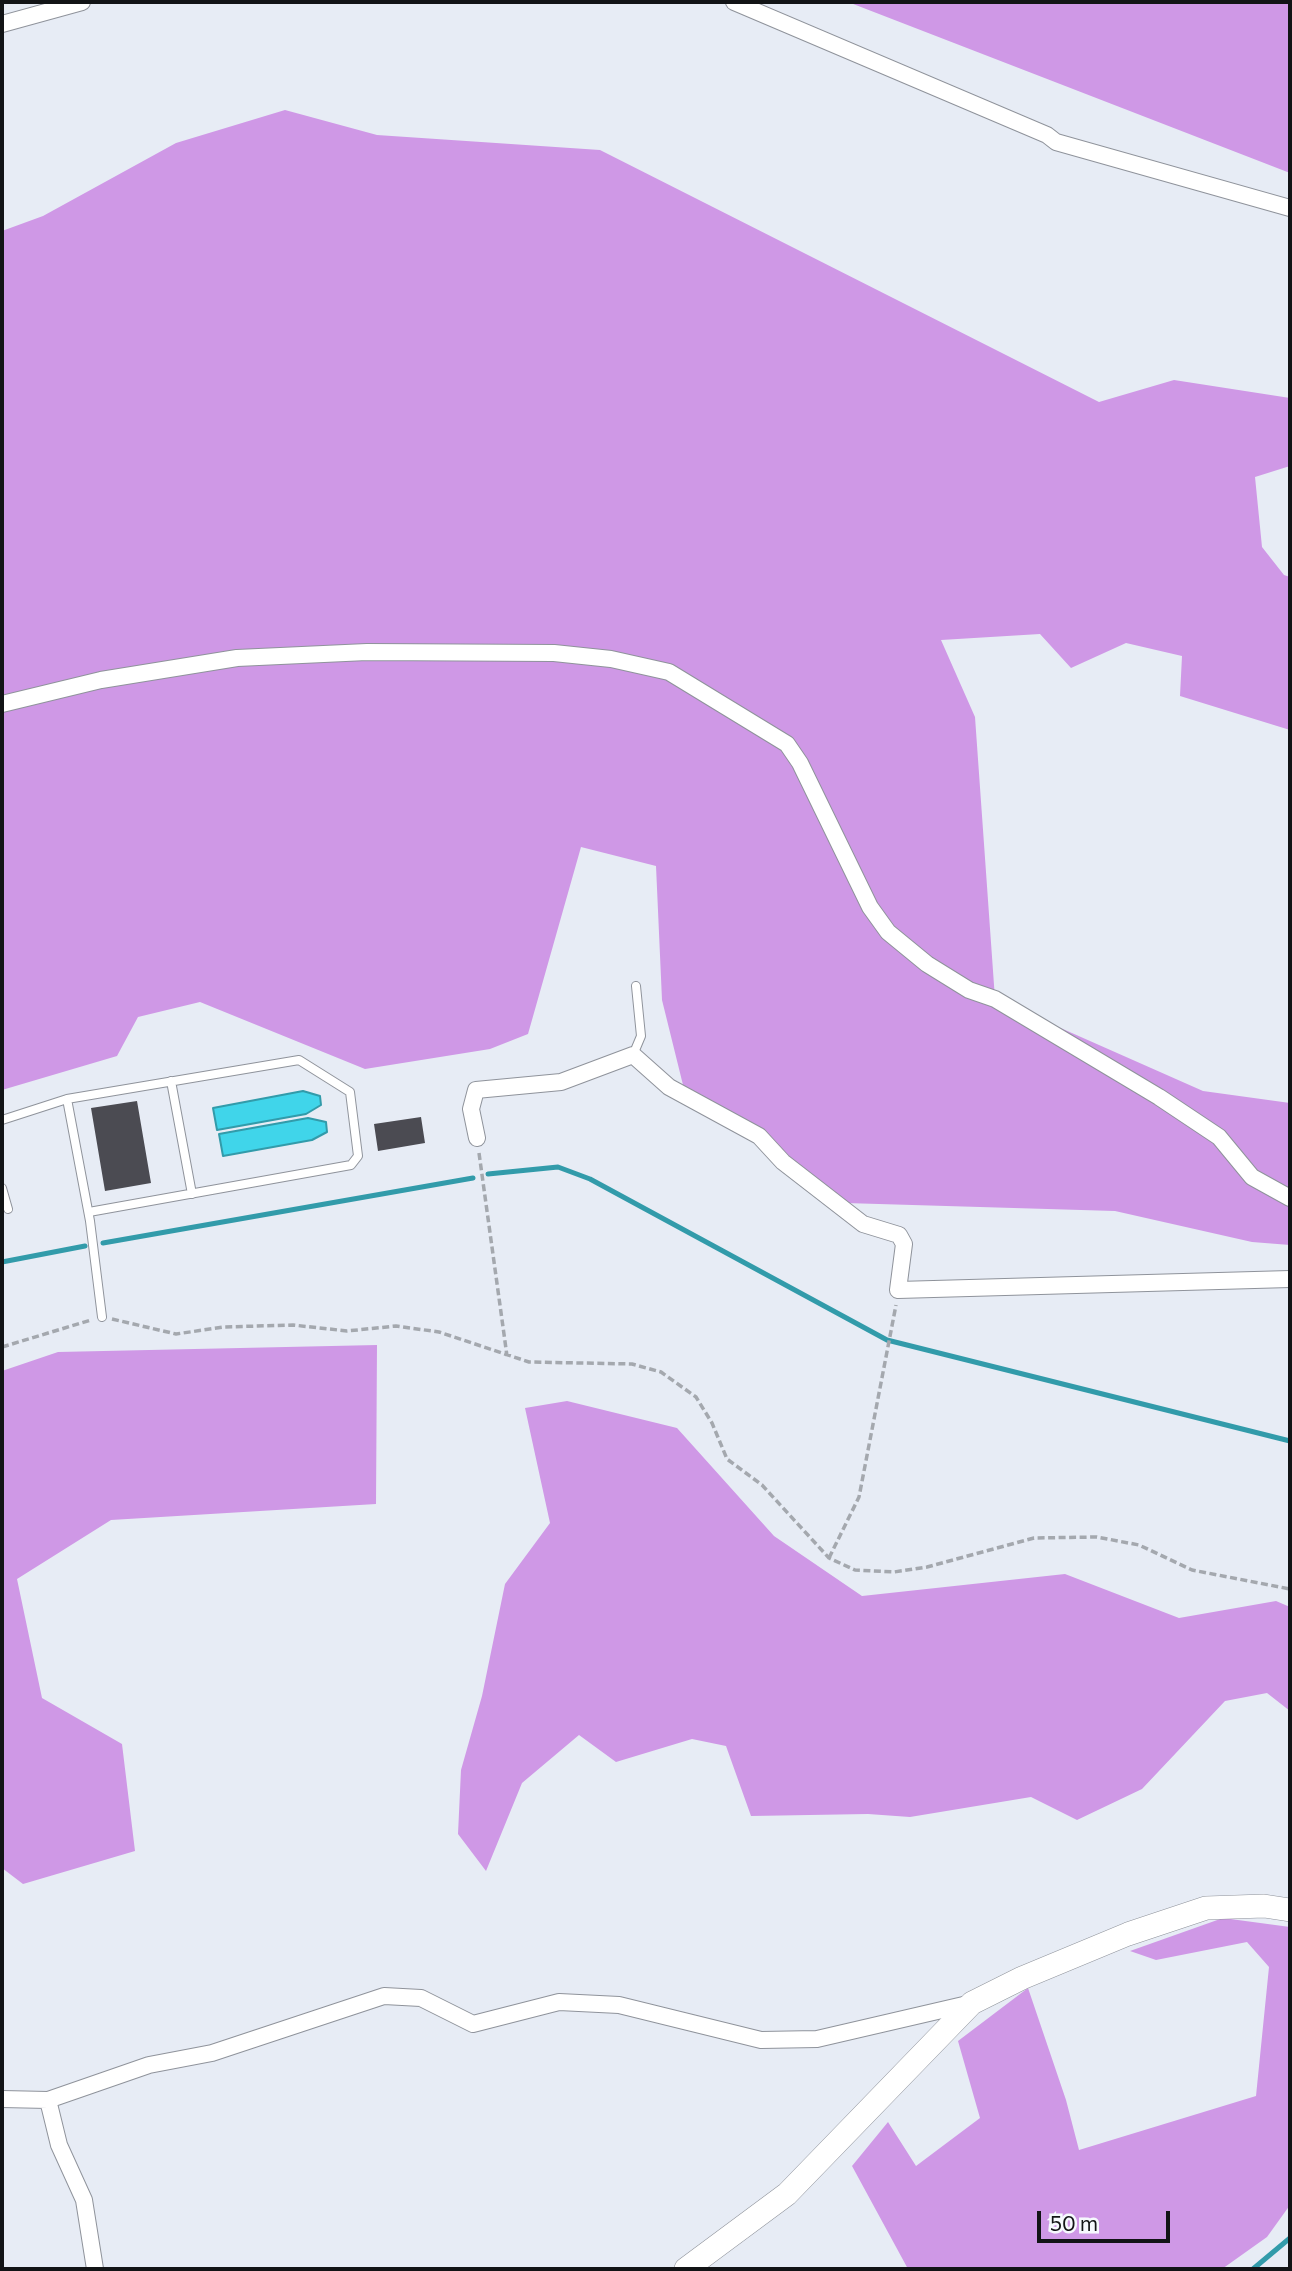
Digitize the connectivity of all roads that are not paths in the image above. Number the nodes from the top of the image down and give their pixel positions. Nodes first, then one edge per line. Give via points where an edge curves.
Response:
1 (82, 2) edge
2 (734, 2) edge
3 (2, 24) edge
4 (1290, 208) edge
5 (2, 704) edge
6 (636, 986) dead end
7 (633, 1055) junction
8 (171, 1081) junction
9 (67, 1099) junction
10 (2, 1120) edge
11 (477, 1138) road end
12 (2, 1188) edge
13 (192, 1194) junction
14 (1290, 1198) edge
15 (8, 1209) dead end
16 (89, 1212) junction
17 (1290, 1279) edge
18 (102, 1317) road end
19 (1290, 1910) edge
20 (972, 2003) junction
21 (2, 2099) edge
22 (48, 2100) junction
23 (95, 2269) edge
24 (686, 2269) edge

1 - 3 street
2 - 4 street via 1056,142
5 - 14 street via 101,680 237,658 354,652 554,653 669,672 787,744 870,907 888,932 968,990 995,999 1169,1103 1219,1137 1252,1177
6 - 7 lane via 641,1036
7 - 11 street via 561,1082 476,1090 471,1109
7 - 17 street via 669,1087 759,1136 783,1162 863,1224 899,1235 904,1244 898,1290
8 - 9 lane
8 - 13 lane
8 - 13 lane via 299,1059 350,1092 358,1156 351,1166
9 - 10 lane
9 - 16 lane
12 - 15 lane
13 - 16 lane
16 - 18 lane
19 - 20 street via 1206,1908 1116,1939
20 - 22 street via 817,2039 761,2040 619,2005 559,2002 473,2024 421,1998 384,1996 212,2053 149,2065
20 - 24 street via 787,2194
21 - 22 street
22 - 23 street via 60,2145 84,2200

